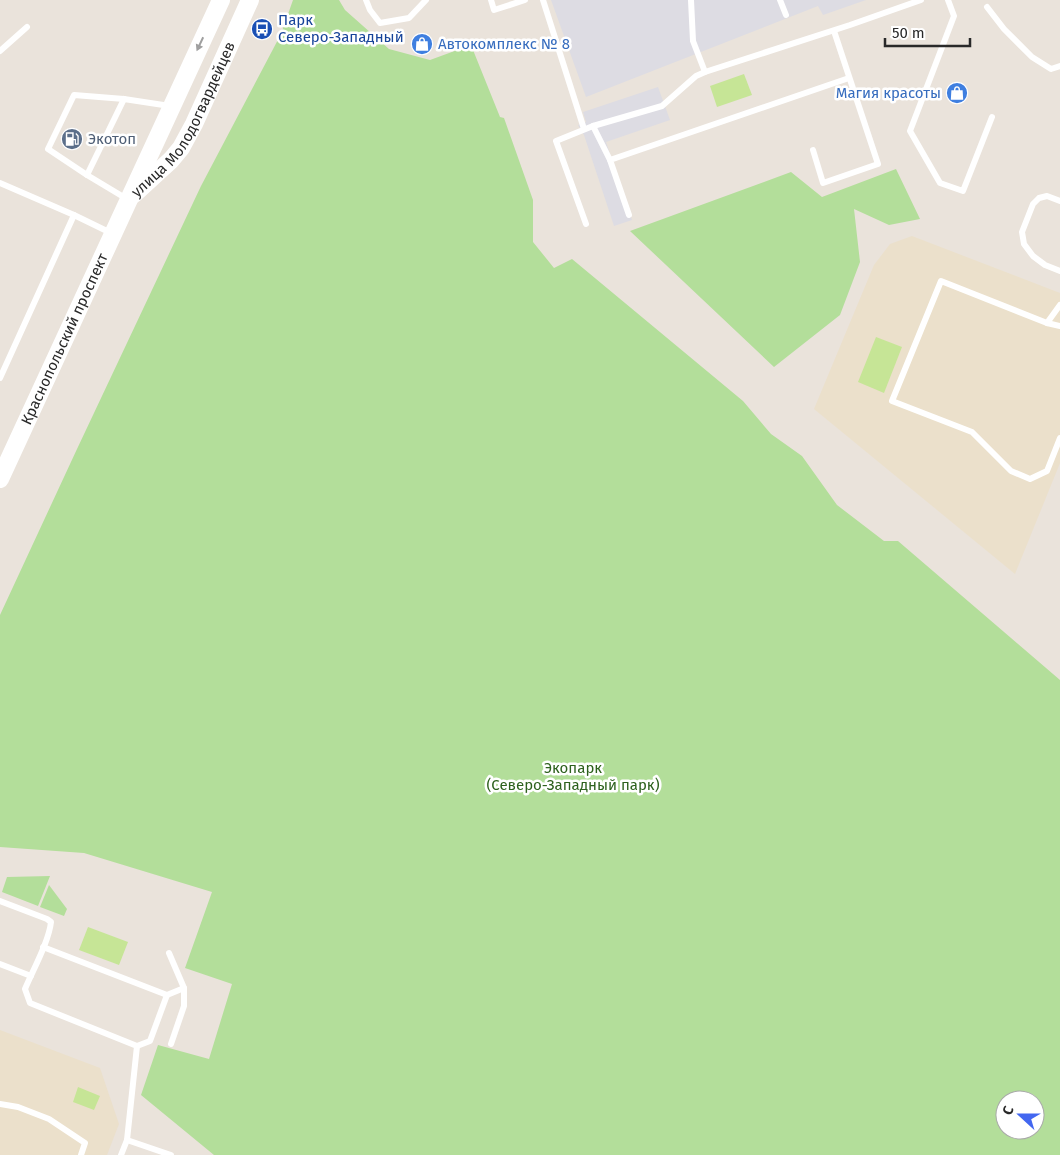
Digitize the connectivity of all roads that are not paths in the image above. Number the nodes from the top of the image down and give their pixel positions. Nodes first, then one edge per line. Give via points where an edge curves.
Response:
1 (221, 0) edge
2 (250, 0) edge
3 (366, 0) edge
4 (426, 0) edge
5 (491, 0) edge
6 (526, 0) edge
7 (543, 0) edge
8 (691, 0) edge
9 (780, 0) edge
10 (921, 0) edge
11 (948, 0) edge
12 (987, 7) dead end
13 (786, 15) dead end
14 (27, 27) dead end
15 (834, 30) junction
16 (0, 51) edge
17 (1060, 66) edge
18 (705, 72) junction
19 (849, 78) junction
20 (124, 99) junction
21 (171, 107) junction
22 (992, 117) dead end
23 (593, 126) junction
24 (584, 129) junction
25 (813, 150) dead end
26 (610, 160) junction
27 (87, 175) junction
28 (0, 183) edge
29 (128, 200) junction
30 (1060, 201) edge
31 (629, 215) dead end
32 (74, 216) junction
33 (586, 224) dead end
34 (113, 234) junction
35 (1060, 270) edge
36 (1060, 305) edge
37 (1047, 323) junction
38 (1060, 326) edge
39 (0, 378) edge
40 (1060, 438) edge
41 (0, 479) edge
42 (0, 901) edge
43 (43, 947) junction
44 (169, 953) dead end
45 (0, 964) edge
46 (30, 976) junction
47 (184, 988) junction
48 (167, 995) junction
49 (171, 1044) dead end
50 (137, 1046) junction
51 (0, 1104) edge
52 (127, 1140) junction
53 (81, 1155) edge
54 (122, 1155) edge
55 (171, 1155) edge

1 -> 21 street, улица Молодогвардейцев
2 - 29 street, улица Молодогвардейцев via 181,148
3 - 4 lane via 380,23 409,18
5 - 6 lane via 494,10
7 - 24 lane
8 - 18 lane via 693,41
9 - 13 lane
10 - 15 lane
11 - 22 lane via 954,16 910,132 940,183 963,191
12 - 17 lane via 1004,30 1032,57 1051,69
14 - 16 lane
15 - 18 lane
15 - 19 lane
18 - 23 lane via 662,106
19 - 25 lane via 878,164 823,183
19 - 26 lane
20 - 21 lane
20 - 27 lane
20 - 27 lane via 74,95 48,149
21 - 29 street, улица Молодогвардейцев
23 - 24 lane
23 - 26 lane
24 - 33 lane via 556,141
26 - 31 lane
27 - 29 lane
28 - 32 lane
29 - 34 street, Краснопольский проспект
30 - 35 lane via 1047,196 1038,198 1022,232 1024,244 1033,256 1045,266
32 - 34 lane
32 - 39 lane
34 - 41 street, Краснопольский проспект
36 - 37 lane
37 - 38 lane
37 - 40 lane via 941,281 892,401 972,432 1011,471 1030,479 1047,471
42 - 43 lane via 51,922
43 - 46 lane
43 - 48 lane
44 - 47 lane
45 - 46 lane
46 - 50 lane via 25,989 30,1003
47 - 48 lane
47 - 49 lane via 184,1006
48 - 50 lane via 150,1041
50 - 52 lane
51 - 53 lane via 49,1119 85,1143
52 - 54 lane
52 - 55 lane

